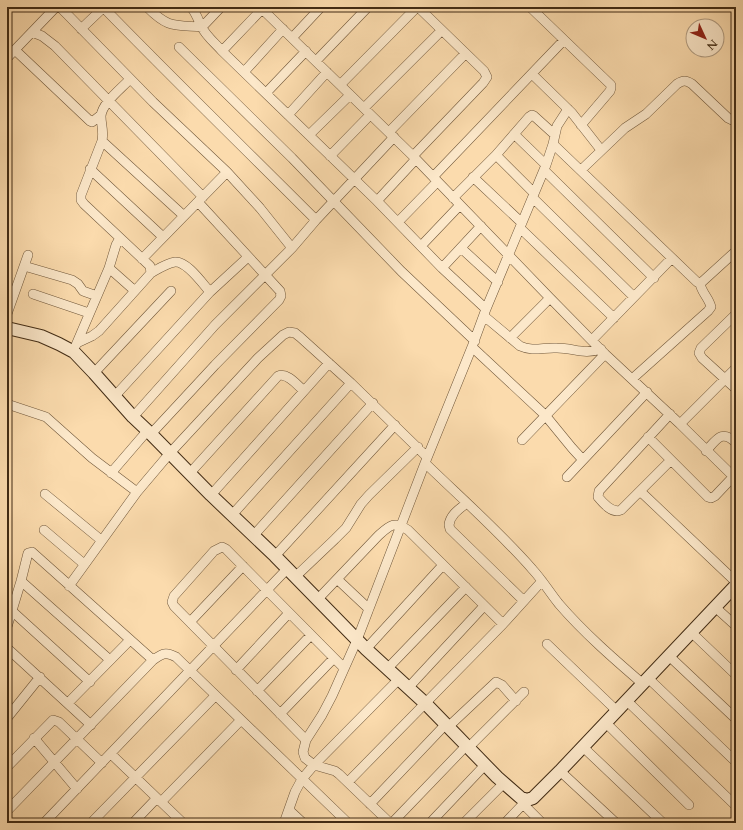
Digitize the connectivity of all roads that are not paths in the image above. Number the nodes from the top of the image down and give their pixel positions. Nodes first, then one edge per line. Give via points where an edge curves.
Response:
1 (56, 7) edge
2 (60, 7) edge
3 (103, 7) edge
4 (147, 7) edge
5 (221, 7) edge
6 (321, 7) edge
7 (368, 7) edge
8 (418, 7) edge
9 (530, 7) edge
10 (192, 8) edge
11 (262, 8) edge
12 (202, 27) junction
13 (81, 29) junction
14 (283, 29) junction
15 (442, 31) junction
16 (32, 32) junction
17 (292, 38) junction
18 (564, 40) junction
19 (179, 46) dead end
20 (15, 50) junction
21 (222, 51) junction
22 (306, 51) junction
23 (465, 54) junction
24 (7, 58) edge
25 (316, 61) junction
26 (244, 72) junction
27 (327, 72) junction
28 (532, 74) junction
29 (130, 79) junction
30 (340, 85) junction
31 (266, 93) junction
32 (350, 95) junction
33 (109, 101) junction
34 (568, 109) junction
35 (367, 111) junction
36 (101, 115) junction
37 (288, 115) junction
38 (736, 120) edge
39 (581, 125) junction
40 (514, 134) junction
41 (309, 135) junction
42 (391, 135) junction
43 (554, 139) junction
44 (102, 141) junction
45 (601, 150) junction
46 (496, 155) junction
47 (330, 156) junction
48 (414, 158) junction
49 (545, 168) junction
50 (90, 169) junction
51 (581, 170) junction
52 (227, 172) junction
53 (474, 177) junction
54 (354, 178) junction
55 (435, 180) junction
56 (534, 196) junction
57 (453, 198) junction
58 (200, 200) junction
59 (333, 201) junction
60 (377, 201) junction
61 (460, 205) junction
62 (184, 216) junction
63 (316, 220) junction
64 (398, 222) junction
65 (521, 225) junction
66 (481, 226) junction
67 (163, 237) junction
68 (120, 238) junction
69 (421, 246) junction
70 (292, 248) junction
71 (461, 248) junction
72 (736, 251) edge
73 (509, 255) junction
74 (28, 256) dead end
75 (248, 257) junction
76 (672, 258) junction
77 (142, 259) junction
78 (24, 266) junction
79 (109, 268) junction
80 (442, 268) junction
81 (151, 272) junction
82 (265, 275) junction
83 (654, 278) junction
84 (498, 282) junction
85 (700, 283) junction
86 (135, 291) junction
87 (171, 291) dead end
88 (210, 292) junction
89 (33, 294) dead end
90 (97, 296) junction
91 (634, 297) junction
92 (550, 298) junction
93 (89, 313) junction
94 (485, 313) junction
95 (7, 314) edge
96 (736, 314) edge
97 (614, 318) junction
98 (7, 328) edge
99 (510, 338) junction
100 (592, 340) junction
101 (473, 344) junction
102 (75, 348) junction
103 (603, 352) junction
104 (329, 363) junction
105 (736, 368) edge
106 (94, 373) junction
107 (632, 379) junction
108 (725, 379) junction
109 (351, 383) junction
110 (736, 389) edge
111 (304, 391) junction
112 (647, 392) junction
113 (114, 397) junction
114 (373, 403) junction
115 (7, 404) edge
116 (670, 414) junction
117 (545, 415) junction
118 (133, 417) junction
119 (680, 424) junction
120 (395, 425) junction
121 (150, 432) junction
122 (648, 437) junction
123 (522, 440) dead end
124 (736, 443) edge
125 (418, 447) junction
126 (706, 451) junction
127 (170, 453) junction
128 (426, 460) junction
129 (583, 460) junction
130 (671, 460) junction
131 (190, 473) junction
132 (111, 474) junction
133 (567, 477) dead end
134 (735, 478) edge
135 (640, 491) junction
136 (137, 492) junction
137 (45, 494) dead end
138 (211, 495) junction
139 (467, 503) junction
140 (232, 516) junction
141 (401, 525) junction
142 (44, 530) dead end
143 (254, 535) junction
144 (102, 540) junction
145 (275, 556) junction
146 (84, 564) junction
147 (443, 565) junction
148 (243, 566) junction
149 (291, 573) junction
150 (338, 579) junction
151 (21, 581) junction
152 (542, 581) junction
153 (736, 583) edge
154 (69, 586) junction
155 (466, 587) junction
156 (267, 591) junction
157 (317, 600) junction
158 (524, 601) junction
159 (484, 606) junction
160 (715, 607) junction
161 (369, 609) junction
162 (12, 612) junction
163 (289, 613) junction
164 (190, 622) junction
165 (503, 624) junction
166 (736, 626) edge
167 (7, 627) edge
168 (692, 632) junction
169 (311, 635) junction
170 (130, 640) junction
171 (357, 640) junction
172 (547, 644) dead end
173 (213, 646) junction
174 (7, 648) edge
175 (366, 649) junction
176 (669, 656) junction
177 (334, 658) junction
178 (110, 660) junction
179 (153, 660) junction
180 (344, 668) junction
181 (387, 669) junction
182 (236, 670) junction
183 (190, 672) junction
184 (736, 675) edge
185 (40, 677) junction
186 (398, 680) junction
187 (645, 681) junction
188 (90, 682) junction
189 (408, 688) junction
190 (257, 691) junction
191 (524, 692) dead end
192 (215, 696) junction
193 (516, 701) junction
194 (627, 701) junction
195 (68, 704) junction
196 (426, 704) junction
197 (617, 711) junction
198 (280, 714) junction
199 (7, 718) edge
200 (241, 720) junction
201 (736, 720) edge
202 (606, 722) junction
203 (91, 725) junction
204 (447, 726) junction
205 (34, 738) junction
206 (77, 739) junction
207 (306, 740) junction
208 (467, 747) junction
209 (582, 747) junction
210 (111, 754) junction
211 (55, 762) junction
212 (736, 762) edge
213 (102, 763) junction
214 (314, 765) junction
215 (485, 765) junction
216 (7, 767) edge
217 (560, 771) junction
218 (135, 777) junction
219 (302, 779) junction
220 (348, 782) junction
221 (504, 783) junction
222 (77, 789) junction
223 (159, 800) junction
224 (525, 802) junction
225 (370, 804) junction
226 (689, 805) dead end
227 (8, 806) edge
228 (736, 806) edge
229 (289, 810) junction
230 (178, 821) edge
231 (507, 822) edge
232 (44, 823) edge
233 (91, 823) edge
234 (133, 823) edge
235 (284, 823) edge
236 (303, 823) edge
237 (348, 823) edge
238 (391, 823) edge
239 (430, 823) edge
240 (464, 823) edge
241 (542, 823) edge
242 (616, 823) edge
243 (663, 823) edge

1 - 16 street
2 - 13 street
3 - 13 street
3 - 63 street
4 - 12 street via 168,24
5 - 12 street
6 - 17 street
7 - 25 street
8 - 15 street
8 - 30 street
9 - 18 street
10 - 12 street
11 - 14 street
11 - 21 street
12 - 21 street
13 - 29 street
14 - 17 street
14 - 26 street
15 - 23 street
15 - 35 street
16 - 20 street
16 - 33 street via 55,46
17 - 22 street
18 - 28 street
18 - 39 street via 611,88
19 - 59 street
20 - 24 street
20 - 36 street via 90,121 95,121
21 - 26 street
22 - 25 street
22 - 31 street
23 - 42 street
23 - 48 street via 486,74 486,80
25 - 27 street
26 - 31 street
27 - 30 street
27 - 37 street
28 - 34 street
28 - 55 street
29 - 33 street
29 - 52 street
30 - 32 street
31 - 37 street
32 - 35 street
32 - 41 street
33 - 36 street
33 - 58 street
34 - 39 street
34 - 43 street via 559,123
35 - 42 street
35 - 47 street
36 - 44 street
37 - 41 street
38 - 45 street via 728,118 692,84 682,81
39 - 45 street
40 - 43 street via 532,115
40 - 46 street
40 - 49 street
41 - 47 street
42 - 48 street
42 - 54 street
43 - 49 street
43 - 51 street
44 - 50 street
44 - 62 street
45 - 51 street
46 - 53 street
46 - 56 street
47 - 54 street
48 - 55 street
48 - 60 street
49 - 56 street
49 - 83 street
50 - 67 street
50 - 68 street via 81,200
51 - 76 street
52 - 58 street
52 - 70 street
53 - 57 street
53 - 65 street
54 - 59 street
54 - 60 street
55 - 57 street
55 - 64 street
56 - 65 street
56 - 91 street
57 - 61 street
58 - 62 street
58 - 75 street
59 - 63 street
59 - 101 street
60 - 64 street
61 - 66 street
61 - 69 street
62 - 67 street
63 - 70 street
64 - 69 street
65 - 73 street
65 - 97 street
66 - 71 street
66 - 73 street
67 - 77 street
68 - 77 street
68 - 79 street
69 - 80 street
70 - 82 street
71 - 80 street
71 - 84 street
72 - 85 street
73 - 84 street
73 - 92 street
74 - 78 street
75 - 82 street
75 - 88 street
76 - 83 street
76 - 85 street
77 - 81 street via 150,266
78 - 90 street via 72,280 83,291
78 - 95 street
79 - 86 street
79 - 90 street
80 - 94 street
81 - 86 street
81 - 88 street via 169,263 181,263 188,267
82 - 118 street via 201,340
82 - 121 street via 280,292 279,300
83 - 91 street
84 - 94 street
85 - 107 street via 711,307
86 - 102 street via 99,331
87 - 106 street
88 - 113 street
89 - 93 street
90 - 93 street
91 - 97 street
92 - 99 street
92 - 100 street
93 - 102 street
94 - 99 street
94 - 101 street
96 - 108 street via 700,348 699,353
97 - 100 street
98 - 102 street
99 - 103 street via 526,349 556,348
100 - 103 street
101 - 117 street
101 - 128 street
102 - 106 street
103 - 107 street
103 - 117 street
104 - 109 street
104 - 111 street
104 - 127 street via 295,333 283,335 258,358
105 - 108 street
106 - 113 street
107 - 112 street
108 - 110 street
108 - 119 street
109 - 114 street
109 - 140 street
111 - 131 street via 286,375 278,376
111 - 138 street
112 - 116 street
112 - 129 street
113 - 118 street
114 - 120 street
114 - 143 street
115 - 132 street via 46,418
116 - 119 street
116 - 122 street
117 - 123 street
117 - 129 street
118 - 121 street
119 - 126 street
120 - 125 street
120 - 145 street
121 - 127 street
121 - 132 street
122 - 130 street
122 - 135 street via 598,494 600,500 617,512
124 - 126 street via 723,435
125 - 128 street
125 - 149 street via 369,495 335,539
126 - 134 street
127 - 131 street
127 - 136 street
128 - 139 street
128 - 141 street
129 - 133 street
130 - 134 street via 712,498
130 - 135 street
131 - 138 street
132 - 136 street
135 - 153 street
136 - 144 street
137 - 144 street
138 - 140 street
139 - 152 street
139 - 158 street via 452,516 450,529
140 - 143 street
141 - 147 street
141 - 150 street via 389,527
141 - 161 street
142 - 146 street
143 - 145 street
144 - 146 street
145 - 149 street
146 - 154 street
147 - 155 street
147 - 175 street
148 - 156 street
148 - 164 street
148 - 164 street via 226,549 222,547 214,551 174,596 174,606
149 - 156 street
149 - 157 street
150 - 157 street
150 - 161 street
151 - 154 street via 28,553 32,552
151 - 162 street
151 - 178 street
152 - 158 street
152 - 187 street via 560,605 618,662
153 - 160 street
154 - 170 street
155 - 159 street
155 - 181 street
156 - 163 street
156 - 173 street
157 - 171 street
158 - 165 street
159 - 165 street
159 - 189 street
160 - 166 street
160 - 168 street
161 - 171 street
162 - 167 street
162 - 188 street
163 - 169 street
163 - 182 street
164 - 173 street
165 - 196 street
168 - 176 street
168 - 184 street
169 - 177 street
169 - 190 street
170 - 178 street
170 - 179 street
171 - 175 street
171 - 180 street
172 - 197 street
173 - 182 street
173 - 183 street
174 - 185 street
175 - 181 street
176 - 187 street
176 - 201 street
177 - 180 street
177 - 198 street
178 - 188 street
179 - 183 street via 162,654 169,654 176,657
179 - 203 street
180 - 207 street via 322,715
181 - 186 street
182 - 190 street
183 - 192 street
183 - 210 street
185 - 195 street
185 - 199 street
186 - 189 street
186 - 214 street
187 - 194 street
187 - 212 street
188 - 195 street
189 - 196 street
190 - 198 street
191 - 193 street
192 - 200 street
192 - 218 street
193 - 204 street via 496,682
193 - 208 street
194 - 197 street
194 - 228 street
195 - 203 street
196 - 204 street
196 - 220 street
197 - 202 street
198 - 207 street
200 - 219 street
200 - 223 street
202 - 209 street
202 - 226 street
203 - 206 street
204 - 208 street
204 - 225 street
205 - 206 street via 53,720 59,722
205 - 211 street
205 - 216 street
206 - 211 street
206 - 213 street
207 - 214 street via 303,752 305,758
208 - 215 street
208 - 238 street
209 - 217 street
209 - 243 street
210 - 213 street
210 - 218 street
211 - 222 street
211 - 227 street
213 - 222 street
214 - 219 street
214 - 220 street via 335,771
215 - 221 street
215 - 239 street
217 - 224 street via 533,798
217 - 242 street
218 - 223 street
218 - 233 street
219 - 229 street
219 - 237 street
220 - 225 street
221 - 224 street
221 - 240 street
222 - 232 street
223 - 230 street
223 - 234 street
224 - 231 street
224 - 241 street
225 - 238 street
229 - 235 street
229 - 236 street

